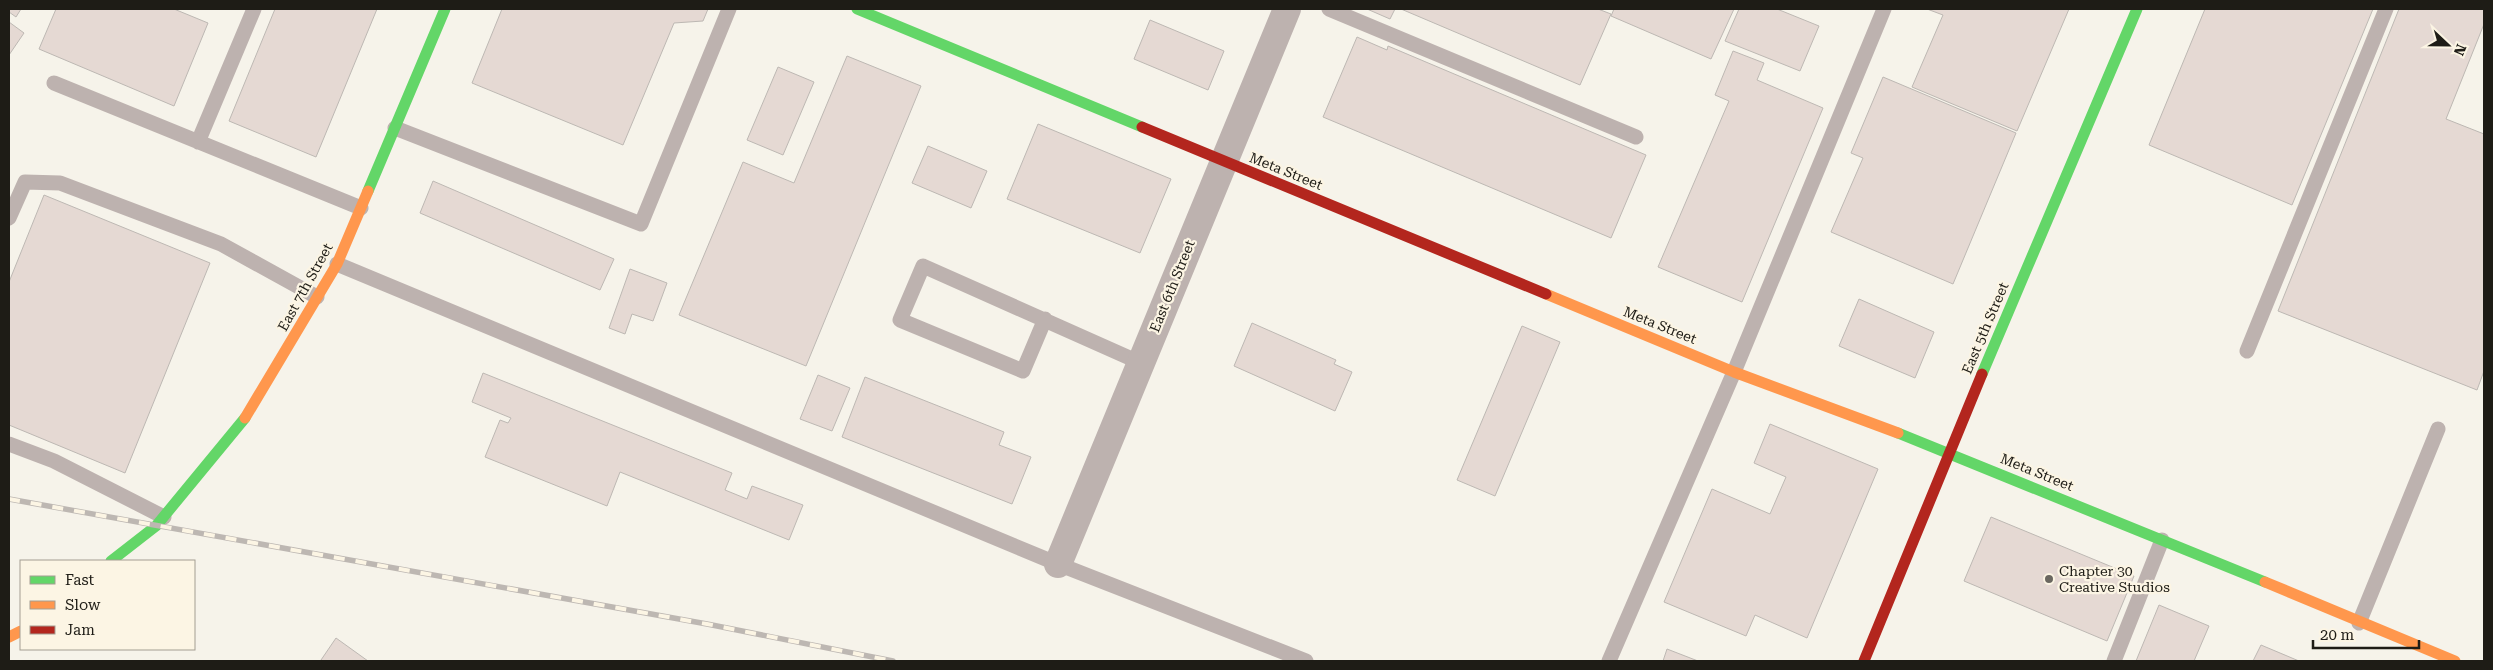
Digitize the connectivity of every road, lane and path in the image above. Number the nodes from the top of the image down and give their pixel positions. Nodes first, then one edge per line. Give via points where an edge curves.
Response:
1 (254, 9) edge
2 (445, 9) edge
3 (729, 9) edge
4 (857, 9) edge
5 (1288, 9) edge
6 (1329, 9) edge
7 (2137, 9) edge
8 (2386, 9) edge
9 (1878, 10) edge
10 (54, 83) dead end
11 (395, 128) junction
12 (1636, 137) dead end
13 (198, 142) junction
14 (1224, 161) junction
15 (361, 208) junction
16 (9, 218) edge
17 (337, 264) junction
18 (318, 297) junction
19 (1044, 319) junction
20 (2247, 351) dead end
21 (1141, 363) junction
22 (1734, 372) junction
23 (2438, 429) dead end
24 (9, 444) edge
25 (1949, 452) junction
26 (160, 521) junction
27 (2162, 540) junction
28 (112, 560) edge
29 (1058, 564) junction
30 (2359, 623) junction
31 (1306, 661) edge
32 (1609, 661) edge
33 (1864, 661) edge
34 (2114, 661) edge
35 (2455, 661) edge

1 - 13 lane
2 - 11 street, East 7th Street
3 - 11 lane via 641,224
4 - 14 street, Meta Street
5 - 14 street, East 6th Street
6 - 12 lane
7 - 25 street, East 5th Street
8 - 20 lane
9 - 22 lane
10 - 13 lane
11 - 15 street, East 7th Street
13 - 15 lane
14 - 21 street, East 6th Street
14 - 22 street, Meta Street
15 - 17 street, East 7th Street
16 - 18 lane via 25,182 60,182 221,244
17 - 18 street, East 7th Street
17 - 29 lane
18 - 26 street, East 7th Street via 245,419
19 - 19 lane via 923,266 900,320 1023,371
19 - 21 lane
21 - 29 street, East 6th Street
22 - 25 street, Meta Street
22 - 32 lane
23 - 30 lane
24 - 26 lane via 54,461
25 - 27 street, Meta Street
25 - 33 street, East 5th Street
26 - 28 street, East 7th Street
27 - 30 street, Meta Street
27 - 34 lane
29 - 31 lane
30 - 35 street, Meta Street

